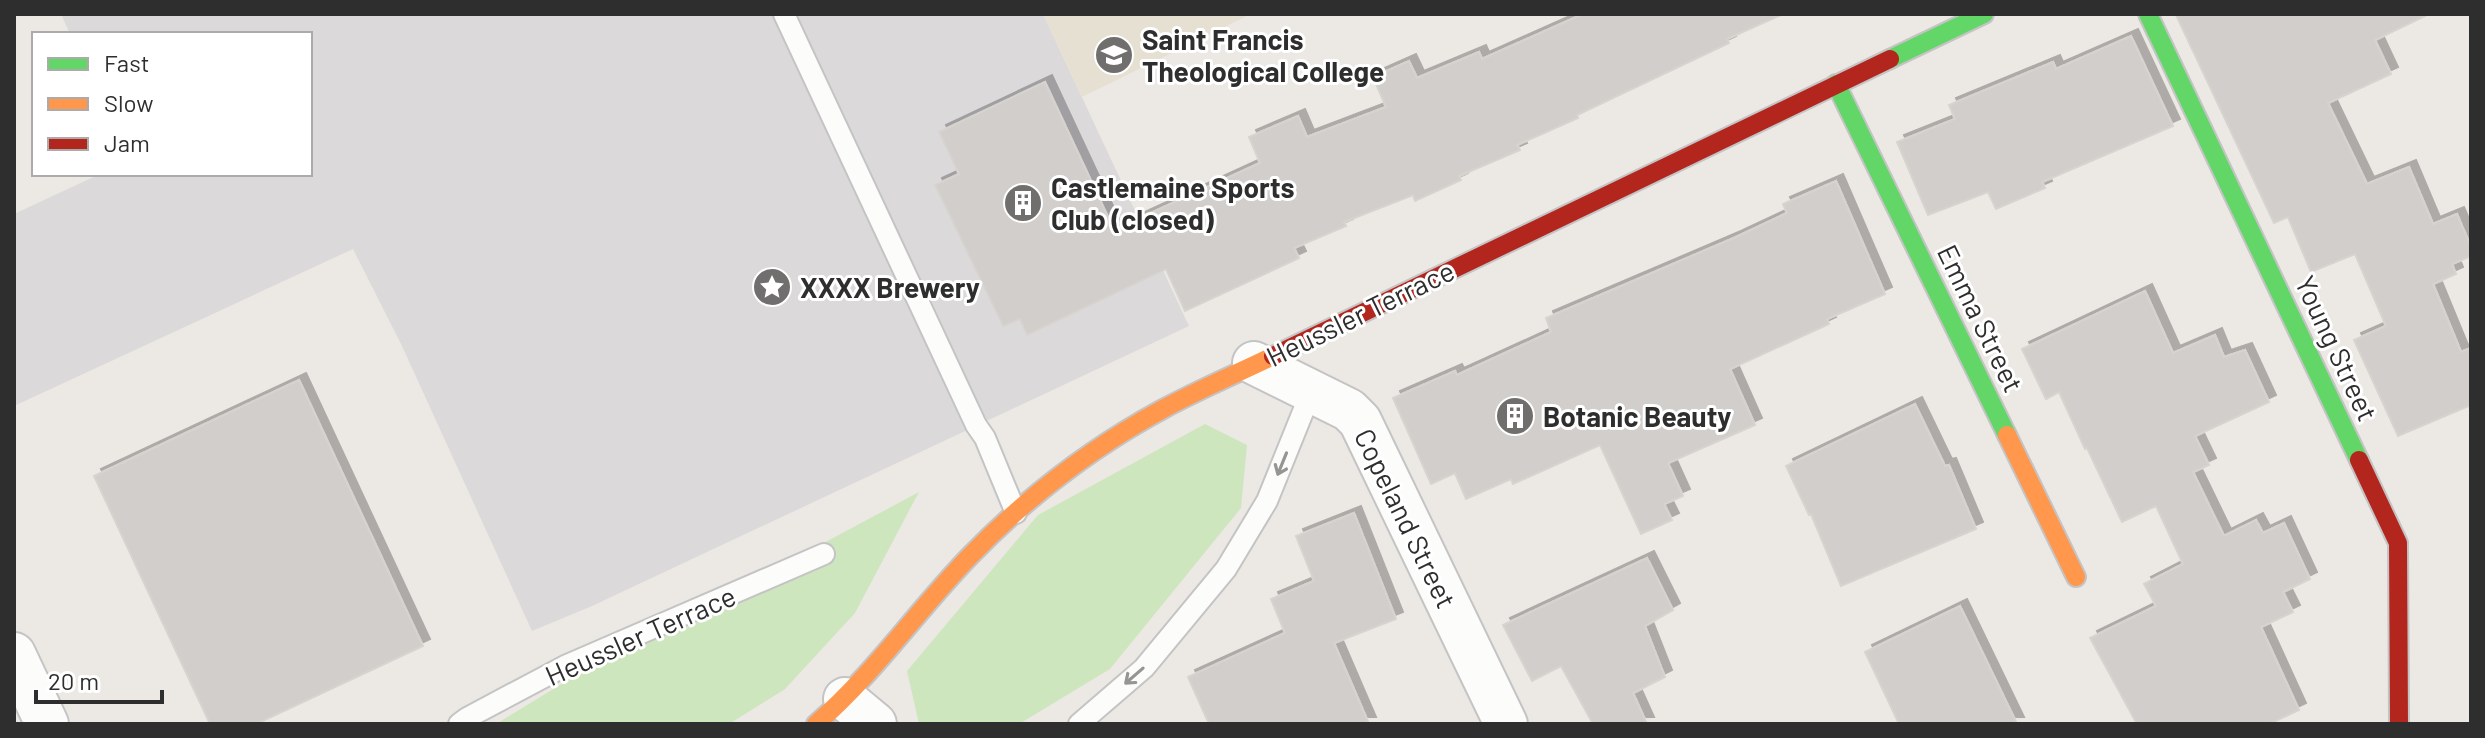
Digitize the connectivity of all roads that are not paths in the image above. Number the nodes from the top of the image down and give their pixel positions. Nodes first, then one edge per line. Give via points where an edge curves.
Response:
1 (784, 14) edge
2 (1984, 14) edge
3 (2148, 14) edge
4 (1836, 84) junction
5 (1254, 363) junction
6 (1311, 392) junction
7 (1016, 513) junction
8 (824, 554) dead end
9 (2076, 577) dead end
10 (14, 654) edge
11 (846, 716) edge
12 (47, 724) edge
13 (459, 724) edge
14 (1079, 724) edge
15 (1506, 724) edge
16 (2399, 724) edge

1 - 7 lane
2 - 4 street, Heussler Terrace
3 - 16 street, Young Street via 2398,543
4 - 5 street, Heussler Terrace
4 - 9 street, Emma Street
5 - 6 street, Copeland Street
5 - 7 street, Heussler Terrace via 1102,446
6 -> 14 lane, Heussler Terrace via 1267,501 1226,569 1144,668
6 - 15 street, Copeland Street via 1360,421
7 - 11 street, Heussler Terrace via 969,557
8 - 13 lane, Heussler Terrace via 565,666
10 - 12 street

